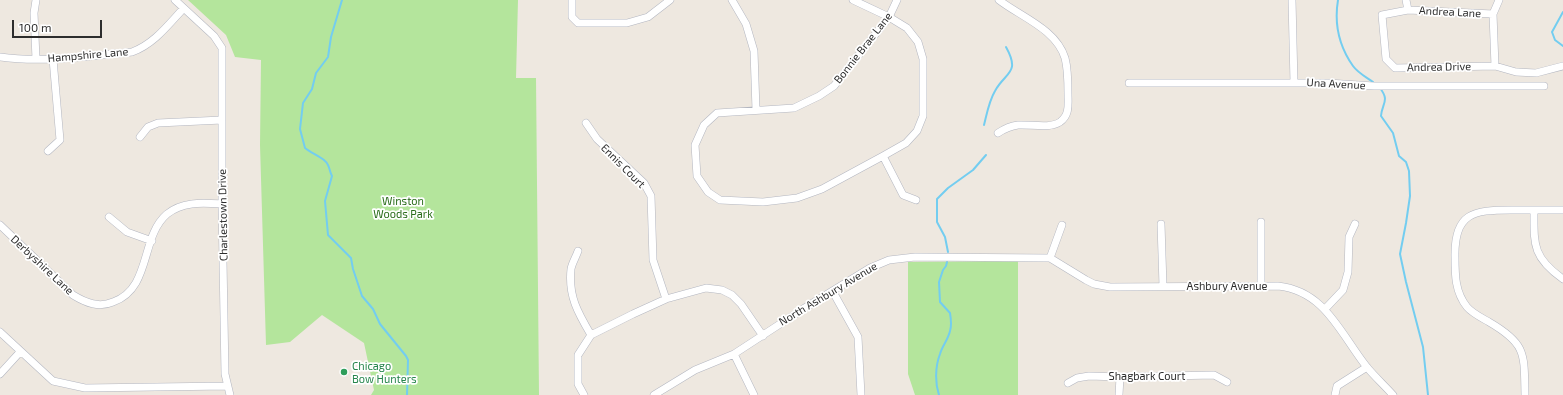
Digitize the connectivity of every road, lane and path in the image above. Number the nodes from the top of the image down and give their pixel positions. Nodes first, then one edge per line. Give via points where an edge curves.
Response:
1 (36, 0) edge
2 (175, 0) edge
3 (572, 0) edge
4 (670, 0) edge
5 (732, 0) edge
6 (853, 0) edge
7 (897, 0) edge
8 (999, 0) edge
9 (1292, 0) edge
10 (1406, 0) edge
11 (1499, 0) edge
12 (183, 9) junction
13 (1408, 10) junction
14 (1493, 14) junction
15 (889, 17) junction
16 (0, 57) edge
17 (36, 59) junction
18 (53, 59) junction
19 (1495, 66) junction
20 (1563, 66) edge
21 (1128, 83) dead end
22 (1294, 83) junction
23 (1544, 86) dead end
24 (756, 110) junction
25 (222, 120) junction
26 (586, 123) dead end
27 (998, 133) dead end
28 (140, 137) dead end
29 (48, 151) dead end
30 (883, 156) junction
31 (916, 200) dead end
32 (222, 204) junction
33 (1534, 210) junction
34 (1563, 210) edge
35 (110, 217) dead end
36 (1261, 222) dead end
37 (1161, 224) dead end
38 (1355, 224) dead end
39 (0, 225) edge
40 (1062, 225) dead end
41 (152, 241) junction
42 (578, 251) dead end
43 (1050, 258) junction
44 (1563, 279) edge
45 (1163, 286) junction
46 (1261, 286) junction
47 (833, 292) junction
48 (666, 299) junction
49 (1325, 309) junction
50 (0, 332) edge
51 (592, 336) junction
52 (763, 336) junction
53 (20, 352) junction
54 (734, 354) junction
55 (1366, 366) junction
56 (0, 374) edge
57 (1120, 377) junction
58 (1227, 382) dead end
59 (1068, 383) dead end
60 (227, 386) junction
61 (230, 395) edge
62 (584, 395) edge
63 (654, 395) edge
64 (754, 395) edge
65 (861, 395) edge
66 (1119, 395) edge
67 (1335, 395) edge
68 (1393, 395) edge
69 (1526, 395) edge

1 - 17 street
2 - 12 street
3 - 4 street via 572,17 578,23 627,23 648,17
5 - 24 street via 746,24 754,51
6 - 15 street, Bonnie Brae Lane
7 - 15 street, Bonnie Brae Lane
8 - 27 street via 1046,32 1059,46 1067,69 1068,110 1064,119 1056,124 1018,125
9 - 22 street
10 - 13 street
11 - 14 street
12 - 18 street, Hampshire Lane via 152,42 132,52
12 - 25 street, Charlestown Drive via 214,36 222,48
13 - 14 street, Andrea Lane
13 - 19 street, Andrea Drive via 1382,15 1386,59 1395,68
14 - 19 street
15 - 24 street, Bonnie Brae Lane via 834,86 794,108
15 - 30 street, Bonnie Brae Lane via 907,28 918,42 923,59 922,116 917,131 906,143
16 - 17 street, Hampshire Lane
17 - 18 street, Hampshire Lane
18 - 29 street via 60,140
19 - 20 street via 1516,72 1536,72
21 - 22 street, Una Avenue
22 - 23 street, Una Avenue via 1374,86
24 - 30 street, Bonnie Brae Lane via 717,113 704,125 695,145 697,176 708,192 720,200 763,202 797,198 822,189
25 - 28 street via 158,122 148,127
25 - 32 street, Charlestown Drive
26 - 48 street, Ennis Court via 596,139 644,183 651,196 653,260
30 - 31 street via 903,195
32 - 41 street, Derbyshire Lane via 194,203 174,209 162,220
32 - 60 street, Charlestown Drive
33 - 34 street
33 - 44 street via 1534,237 1538,253 1546,266
33 - 69 street via 1477,212 1465,220 1457,232 1455,245 1455,278 1460,297 1468,308 1512,337 1518,345 1525,366
35 - 41 street via 127,232
36 - 46 street
37 - 45 street
38 - 49 street via 1349,237 1348,272 1343,290
39 - 41 street, Derbyshire Lane via 73,295 94,304 112,303 132,290
40 - 43 street
42 - 51 street via 571,268 571,294 578,314
43 - 45 street, Ashbury Avenue via 1094,284 1115,287
43 - 47 street, North Ashbury Avenue via 897,258 870,268
45 - 46 street, Ashbury Avenue
46 - 49 street, Ashbury Avenue via 1298,290
47 - 52 street, North Ashbury Avenue
47 - 65 street via 858,337
48 - 51 street
48 - 52 street via 706,288 722,290 741,304
49 - 55 street, Ashbury Avenue
50 - 53 street
51 - 62 street via 578,356 578,384
52 - 54 street, North Ashbury Avenue
53 - 56 street
53 - 60 street via 53,381 85,388
54 - 63 street, North Ashbury Avenue via 685,376
54 - 64 street
55 - 67 street via 1337,386
55 - 68 street, Ashbury Avenue
57 - 58 street, Shagbark Court via 1214,375
57 - 59 street, Shagbark Court via 1083,376
57 - 66 street
60 - 61 street, Charlestown Drive

